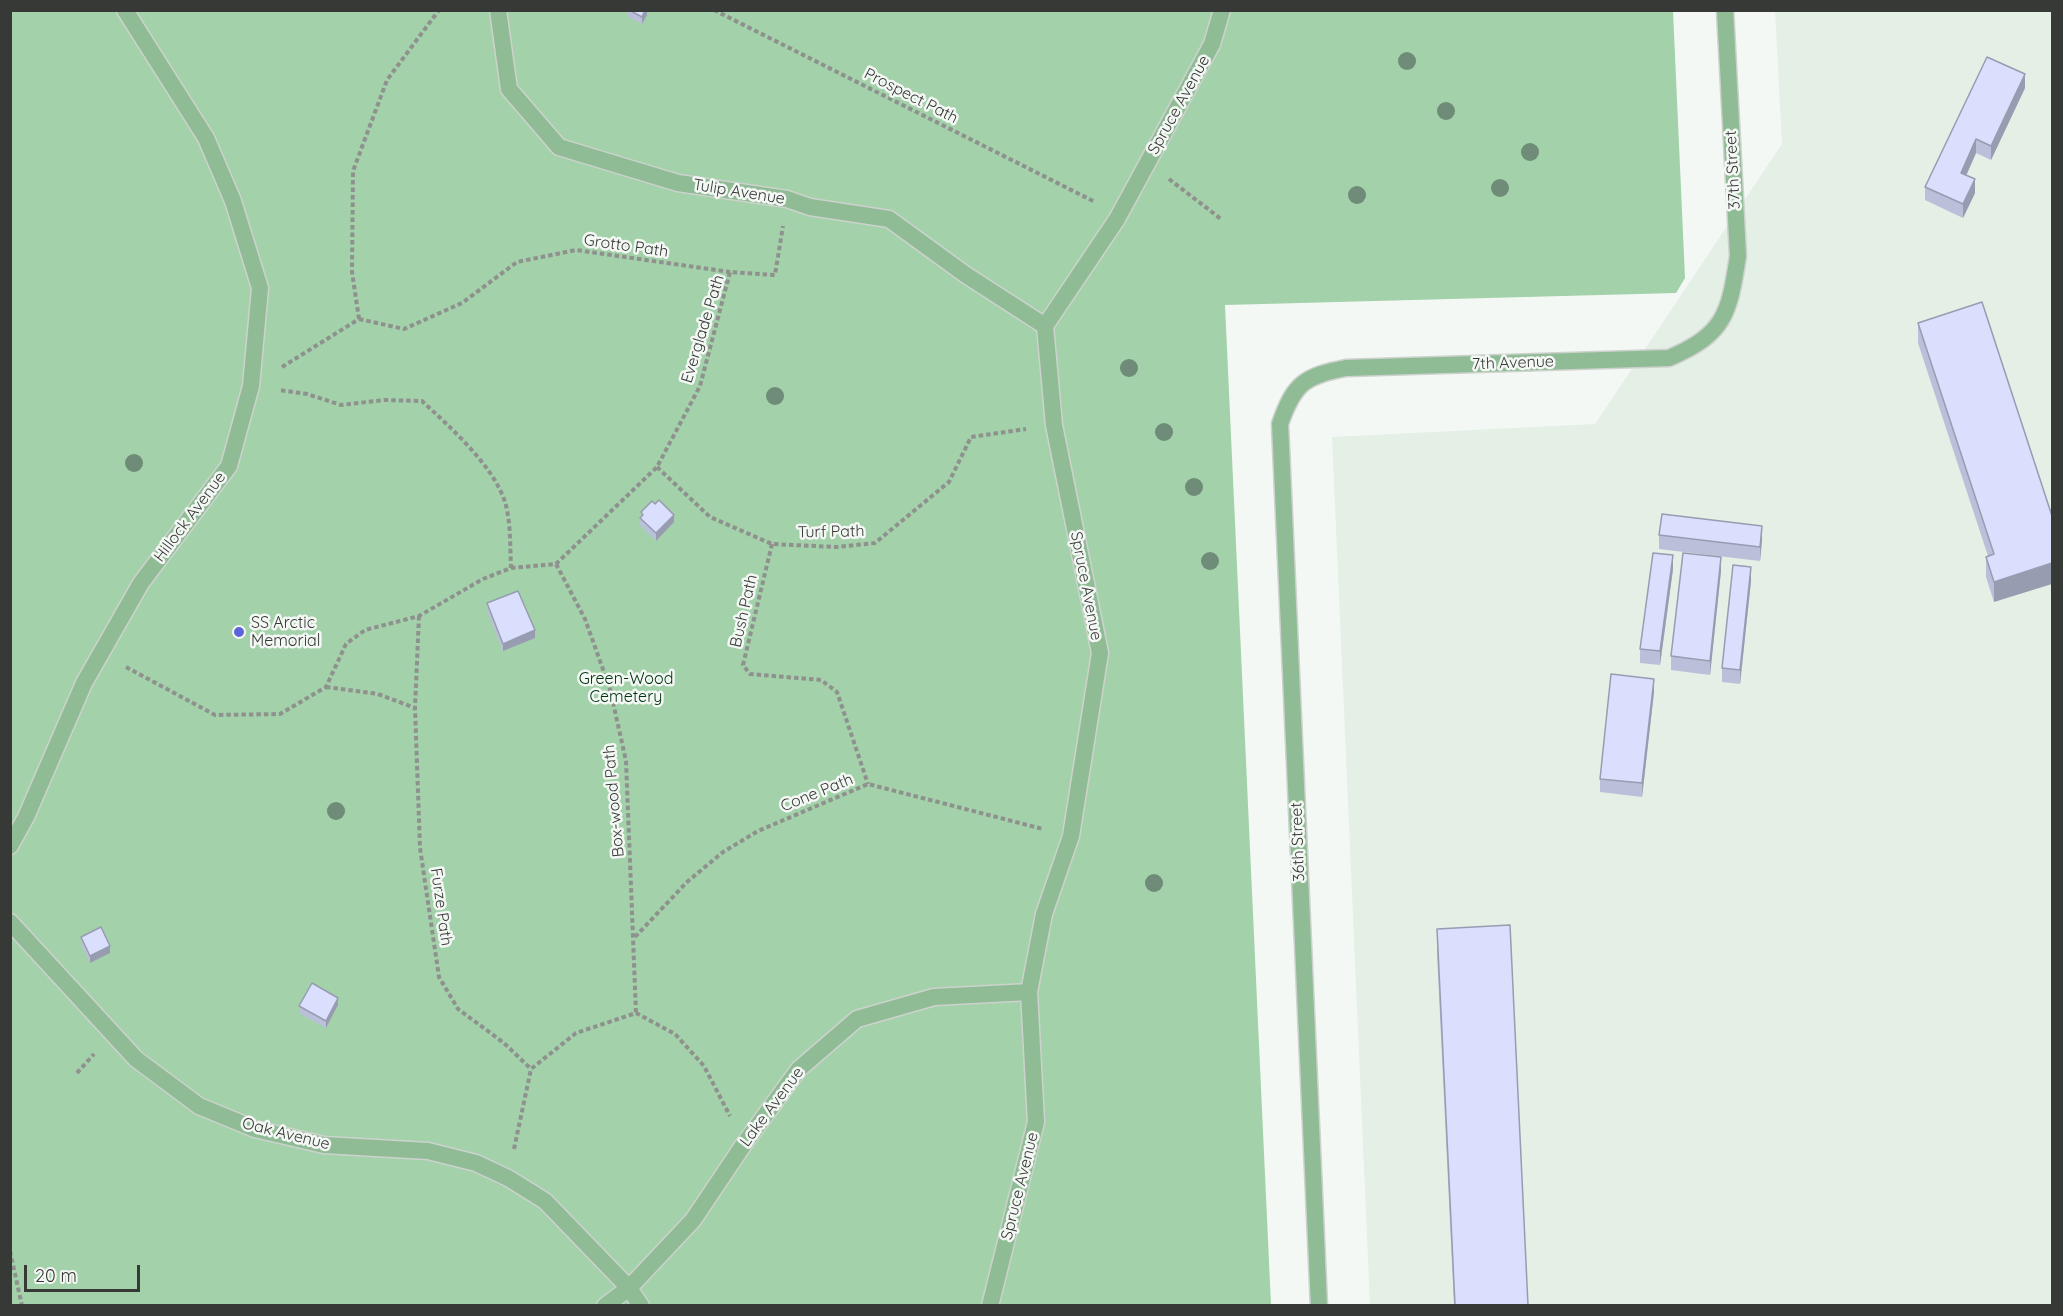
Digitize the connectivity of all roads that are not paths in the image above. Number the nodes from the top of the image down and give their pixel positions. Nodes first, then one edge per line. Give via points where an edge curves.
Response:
1 (125, 10) edge
2 (498, 10) edge
3 (1222, 10) edge
4 (1725, 10) edge
5 (1045, 326) junction
6 (1719, 327) joint
7 (1301, 385) joint
8 (10, 846) edge
9 (10, 922) edge
10 (1029, 992) junction
11 (629, 1288) junction
12 (605, 1305) edge
13 (641, 1305) edge
14 (990, 1305) edge
15 (1318, 1305) edge

1 - 8 street, Hillock Avenue via 206,138 232,201 260,288 251,386 229,466 141,582 84,684
2 - 5 street, Tulip Avenue via 509,88 559,147 678,183 889,219
3 - 5 street, Spruce Avenue via 1212,44 1117,219
4 - 6 street, 37th Street via 1738,256 1732,297
5 - 10 street, Spruce Avenue via 1054,425 1100,652 1071,836 1044,914
6 - 7 street, 7th Avenue via 1698,345 1669,358 1346,368 1317,374
7 - 15 street, 36th Street via 1288,400 1280,423
9 - 11 street, Oak Avenue via 136,1059 199,1106 255,1129 324,1145 428,1151 476,1163 545,1201
10 - 11 street, Lake Avenue via 934,997 857,1019 799,1069 693,1220
10 - 14 street, Spruce Avenue via 1036,1122
11 - 12 street, Lake Avenue
11 - 13 street, Oak Avenue

